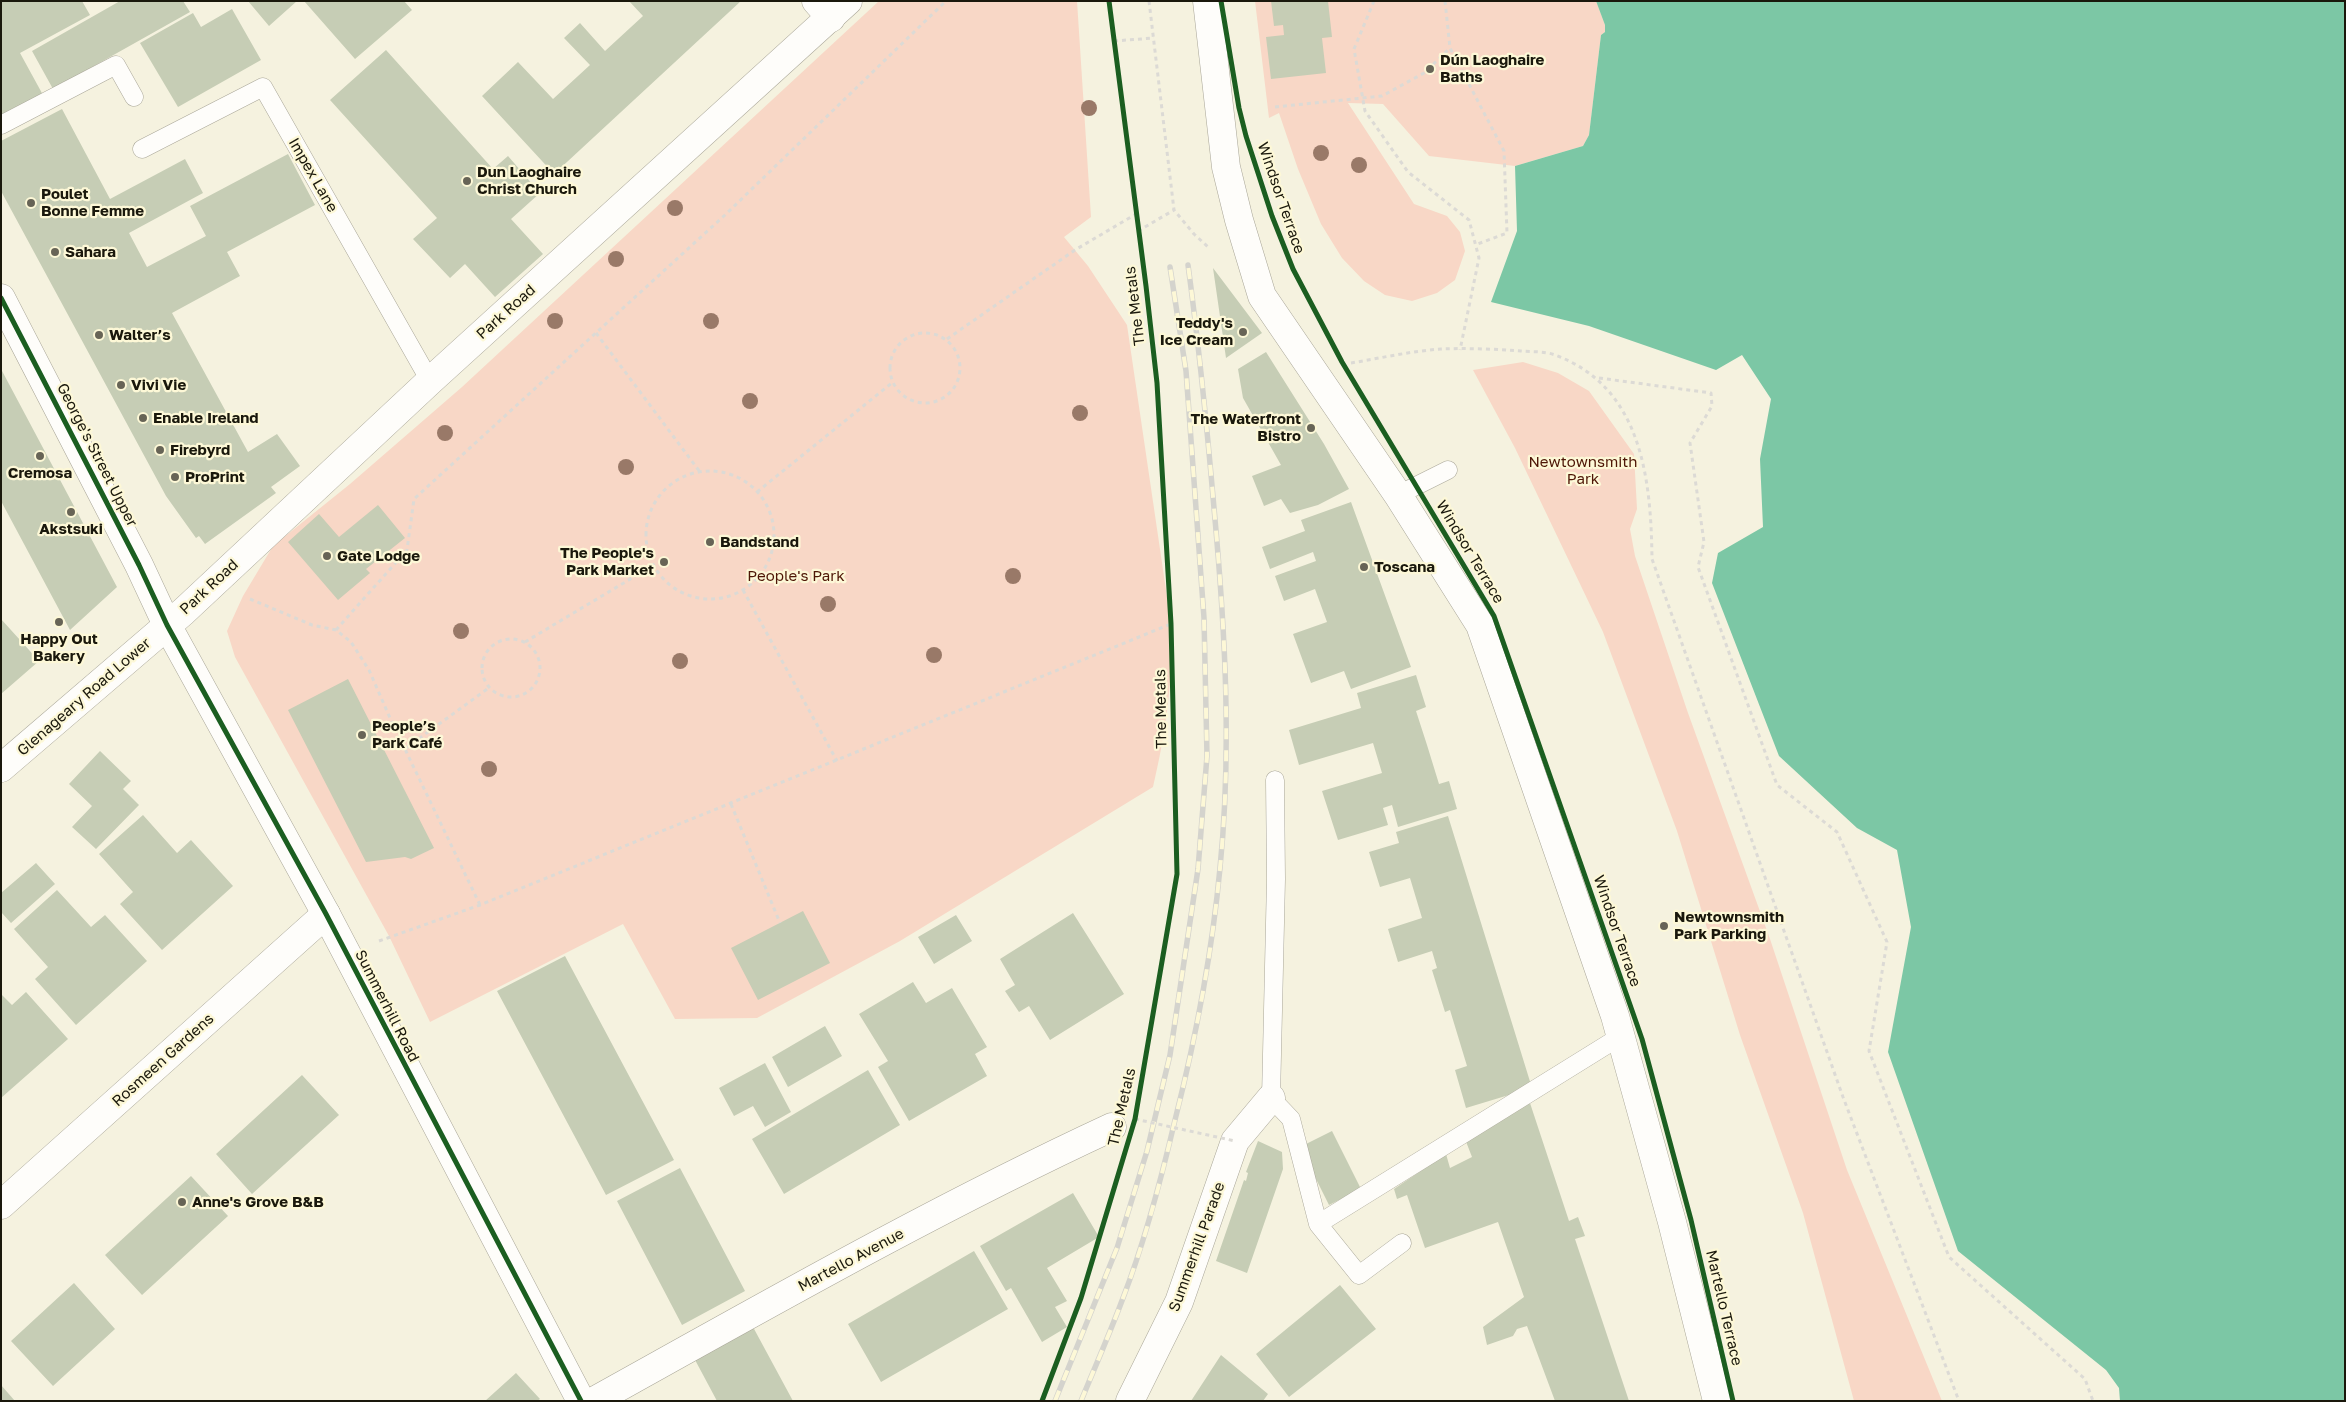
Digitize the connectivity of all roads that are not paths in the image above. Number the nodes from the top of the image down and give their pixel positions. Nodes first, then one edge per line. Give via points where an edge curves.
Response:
1 (1207, 1) edge
2 (832, 7) edge
3 (134, 98) dead end
4 (1, 125) edge
5 (142, 149) dead end
6 (1, 298) edge
7 (430, 381) junction
8 (1448, 470) dead end
9 (1398, 495) junction
10 (167, 625) junction
11 (1, 768) edge
12 (1275, 780) dead end
13 (326, 914) junction
14 (1621, 1036) junction
15 (1270, 1098) junction
16 (1126, 1125) road end
17 (1, 1205) edge
18 (1672, 1222) joint
19 (1318, 1224) junction
20 (1402, 1243) dead end
21 (581, 1401) edge
22 (594, 1401) edge
23 (1130, 1401) edge
24 (1717, 1401) edge

1 - 9 main road, Windsor Terrace via 1226,167 1262,296
2 - 7 main road, Park Road
3 - 4 lane via 116,65
5 - 7 lane, Impex Lane via 262,87
6 - 10 main road, George's Street Upper
7 - 10 main road, Park Road
8 - 9 lane
9 - 14 main road, Windsor Terrace via 1480,625
10 - 11 main road, Glenageary Road Lower
10 - 13 main road, Summerhill Road
12 - 15 lane via 1276,879
13 - 17 main road, Rosmeen Gardens
13 - 21 main road, Summerhill Road
14 - 18 main road, Windsor Terrace
14 - 19 lane
15 - 19 lane via 1290,1120
15 - 23 main road, Summerhill Parade via 1235,1141 1179,1302
16 - 22 main road, Martello Avenue via 1043,1158 827,1272
18 - 24 main road, Martello Terrace
19 - 20 lane via 1360,1275

